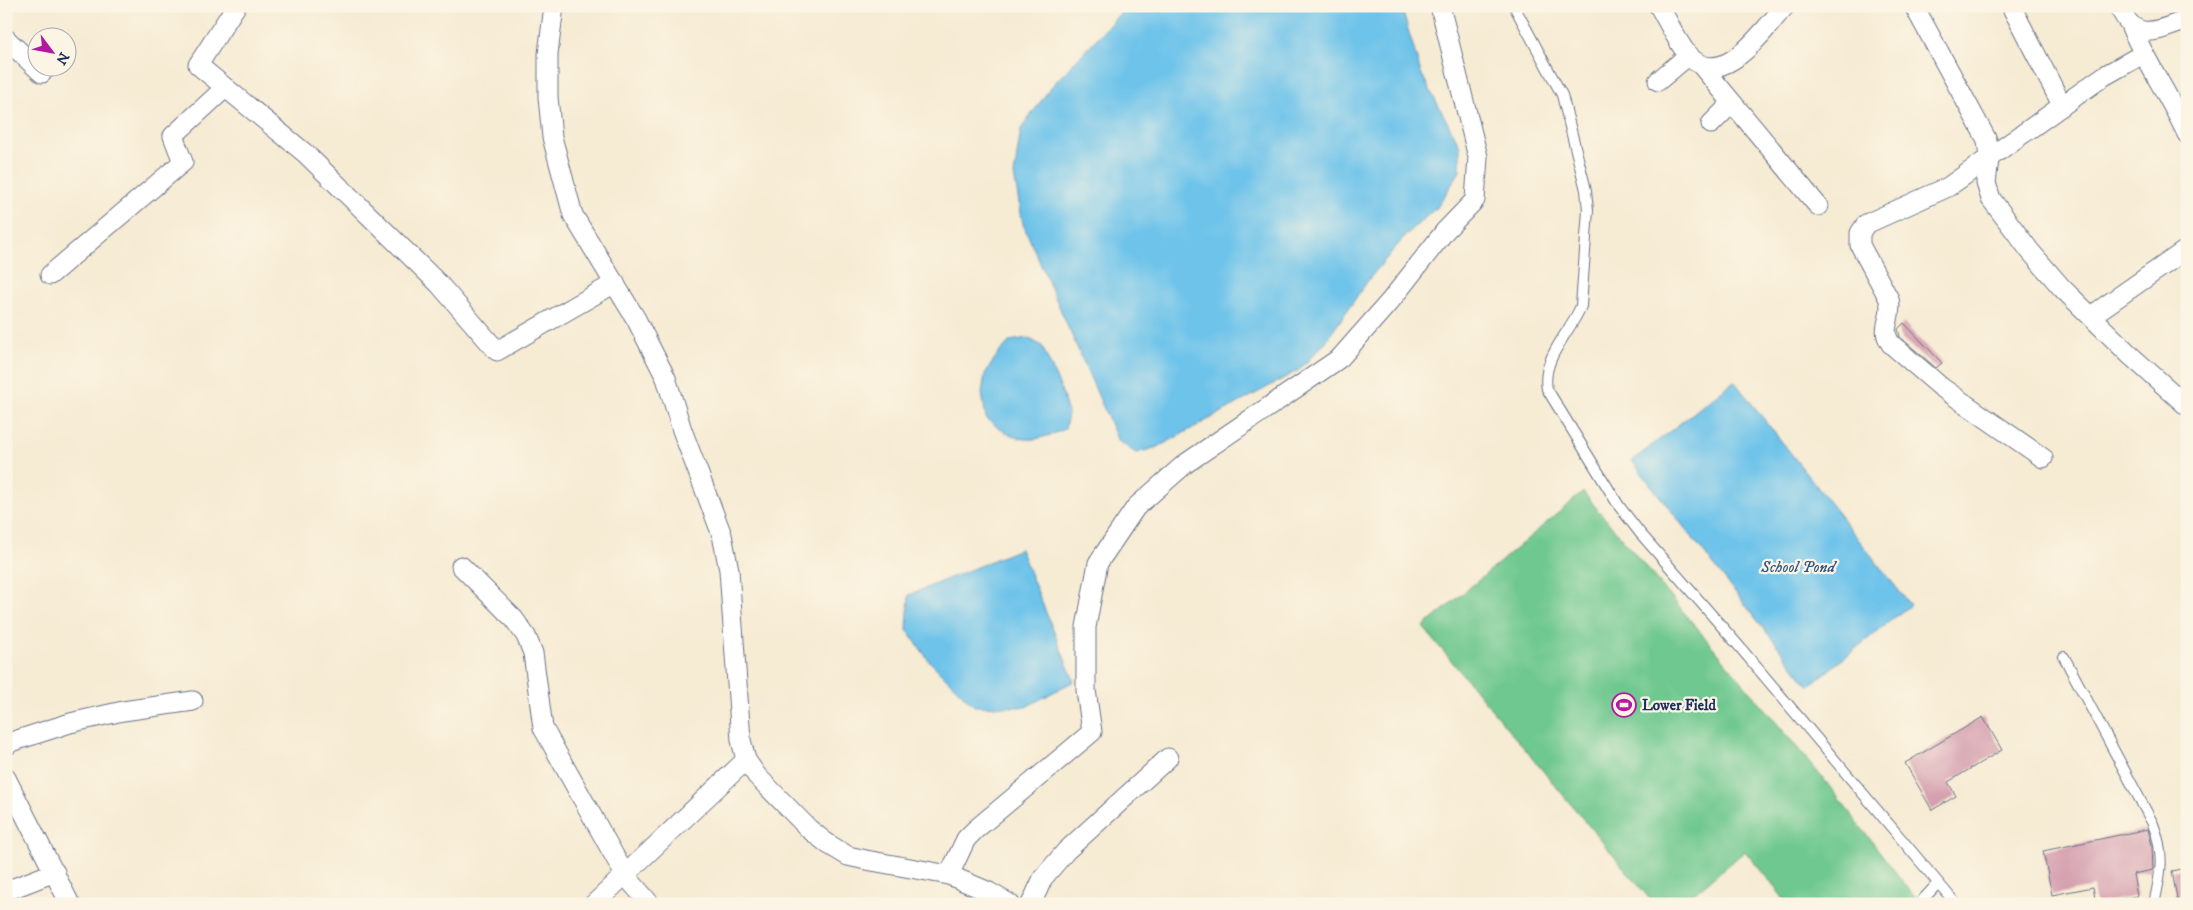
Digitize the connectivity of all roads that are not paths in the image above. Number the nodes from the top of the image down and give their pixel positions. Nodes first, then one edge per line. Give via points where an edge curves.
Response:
1 (236, 6) edge
2 (554, 6) edge
3 (1440, 6) edge
4 (1514, 6) edge
5 (1659, 6) edge
6 (1785, 6) edge
7 (1914, 6) edge
8 (2011, 6) edge
9 (2118, 6) edge
10 (2187, 20) edge
11 (2131, 27) junction
12 (6, 39) edge
13 (2143, 54) junction
14 (28, 60) edge
15 (1695, 60) junction
16 (1658, 81) dead end
17 (225, 88) junction
18 (1732, 103) junction
19 (2062, 106) junction
20 (2182, 111) edge
21 (1711, 124) dead end
22 (2187, 134) edge
23 (1989, 158) junction
24 (1818, 206) dead end
25 (2187, 249) edge
26 (50, 274) dead end
27 (615, 283) junction
28 (2091, 316) junction
29 (2187, 406) edge
30 (2043, 458) dead end
31 (461, 566) dead end
32 (2064, 657) dead end
33 (194, 701) dead end
34 (6, 746) edge
35 (1168, 758) dead end
36 (746, 760) junction
37 (6, 778) edge
38 (55, 872) junction
39 (949, 874) junction
40 (625, 875) junction
41 (1938, 883) junction
42 (6, 891) edge
43 (70, 904) edge
44 (594, 904) edge
45 (650, 904) edge
46 (1010, 904) edge
47 (1031, 904) edge
48 (1920, 904) edge
49 (1956, 904) edge
50 (2154, 904) edge

1 - 17 street via 198,65
2 - 27 street via 548,54 552,137 573,215
3 - 39 street via 1478,157 1475,200 1445,231 1340,358 1185,464 1136,507 1098,564 1086,627 1086,690 1092,732 976,829 966,839
4 - 41 lane via 1562,95 1588,210 1581,306 1547,367 1547,389 1619,506 1640,533
5 - 15 street
6 - 15 street via 1729,63 1718,67
7 - 23 street via 1980,123 1987,140
8 - 19 street
9 - 11 street
10 - 11 street via 2155,31 2142,32
11 - 13 street
12 - 14 street
13 - 19 street via 2104,76
13 - 20 street
15 - 16 street
15 - 18 street
17 - 26 street via 173,136 183,162
17 - 27 street via 313,161 439,284 497,351
18 - 21 street
18 - 24 street
19 - 23 street
20 - 22 street
23 - 28 street via 1986,183 1991,199 2030,251
23 - 30 street via 1948,187 1866,224 1860,233 1860,245 1889,299 1891,308 1885,336 1891,344 1941,387
25 - 28 street
27 - 36 street via 666,378 722,535 729,570 741,740
28 - 29 street
31 - 40 street via 514,619 526,636 533,653 543,728
32 - 50 lane via 2160,841 2162,868
33 - 34 street via 123,711 70,723
35 - 47 street via 1066,851 1043,878
36 - 39 street via 757,776 809,830 848,856
36 - 40 street
37 - 38 street
38 - 42 street
38 - 43 street
39 - 46 street
40 - 44 street
40 - 45 street
41 - 48 lane
41 - 49 lane

